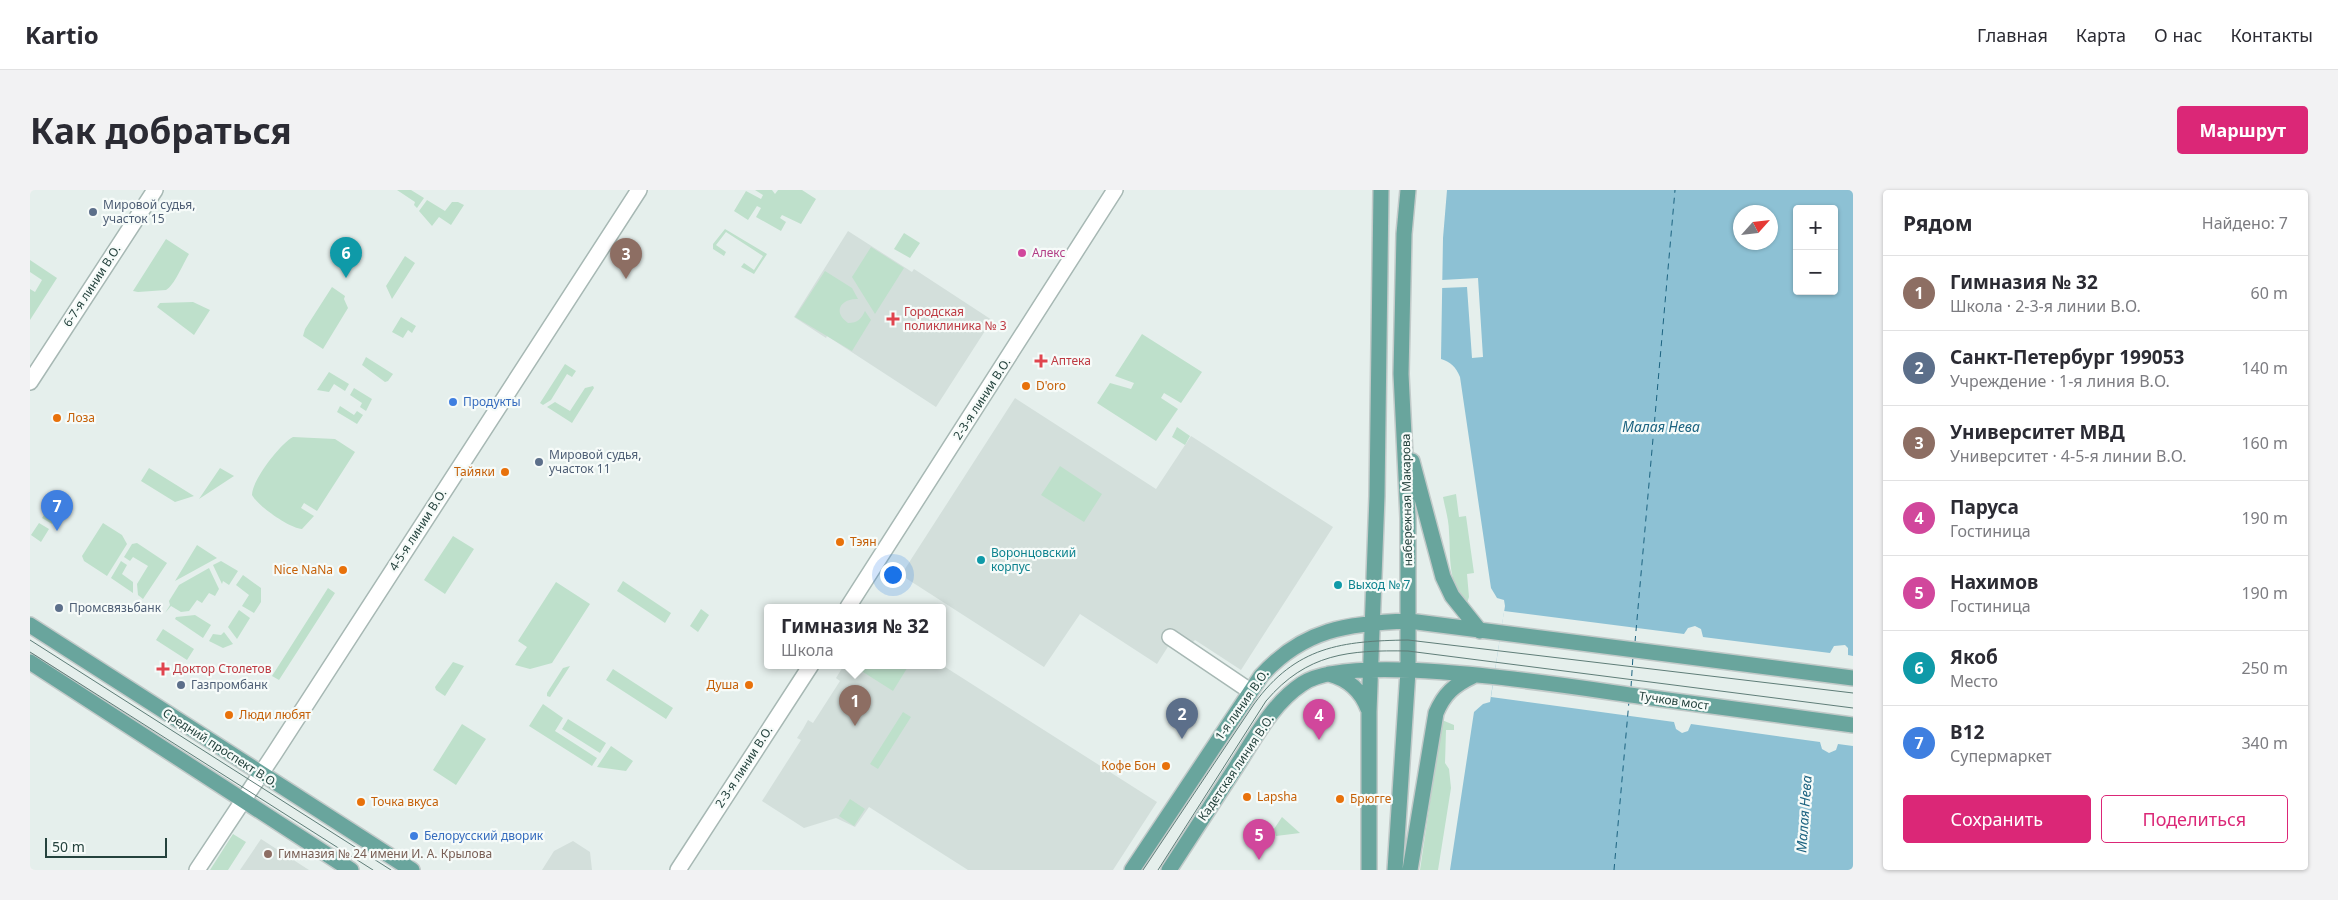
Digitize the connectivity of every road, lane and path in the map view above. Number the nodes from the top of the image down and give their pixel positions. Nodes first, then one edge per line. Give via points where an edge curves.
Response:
1 (155, 190) edge
2 (639, 190) edge
3 (1115, 190) edge
4 (1382, 190) edge
5 (1408, 190) edge
6 (30, 382) edge
7 (1405, 433) junction
8 (850, 604) edge
9 (1408, 621) junction
10 (1374, 622) junction
11 (30, 625) edge
12 (1480, 631) junction
13 (1170, 637) dead end
14 (30, 662) edge
15 (807, 669) edge
16 (1371, 671) junction
17 (1408, 671) junction
18 (1328, 674) junction
19 (1475, 675) junction
20 (1494, 677) joint
21 (1853, 678) edge
22 (1250, 691) junction
23 (1369, 712) junction
24 (1853, 725) edge
25 (260, 774) junction
26 (242, 801) junction
27 (196, 870) edge
28 (350, 870) edge
29 (412, 870) edge
30 (678, 870) edge
31 (1132, 870) edge
32 (1169, 870) edge
33 (1369, 870) edge
34 (1394, 870) edge
35 (1410, 870) edge

1 - 6 street, 6-7-я линии В.О.
2 - 25 street, 4-5-я линии В.О.
3 - 8 street, 2-3-я линии В.О.
4 - 10 main road
5 - 7 main road, набережная Макарова via 1404,234 1402,374
7 - 9 main road, набережная Макарова
7 - 12 main road via 1443,578 1452,596
9 - 10 main road, 1-я линия В.О.
9 - 12 main road, 1-я линия В.О.
9 - 17 main road, набережная Макарова
10 - 16 main road
10 - 22 main road, 1-я линия В.О. via 1326,631 1291,648 1274,662
11 - 25 main road, Средний проспект В.О.
12 - 21 main road, 1-я линия В.О.
13 - 22 street
14 - 26 main road
15 - 30 street, 2-3-я линии В.О.
16 - 17 main road, Кадетская линия В.О.
16 - 18 main road, Кадетская линия В.О.
16 - 23 main road
17 - 19 main road, Кадетская линия В.О.
17 - 34 main road, набережная Макарова
18 - 23 main road via 1340,677 1359,691
18 - 32 main road, Кадетская линия В.О. via 1301,684 1270,715
19 - 20 main road, Кадетская линия В.О.
19 - 35 main road via 1452,687 1436,713
20 - 24 main road, Тучков мост
22 - 31 main road, 1-я линия В.О.
23 - 33 main road
25 - 26 street, 4-5-я линии В.О.
25 - 29 main road, Средний проспект В.О.
26 - 27 street, 4-5-я линии В.О.
26 - 28 main road

